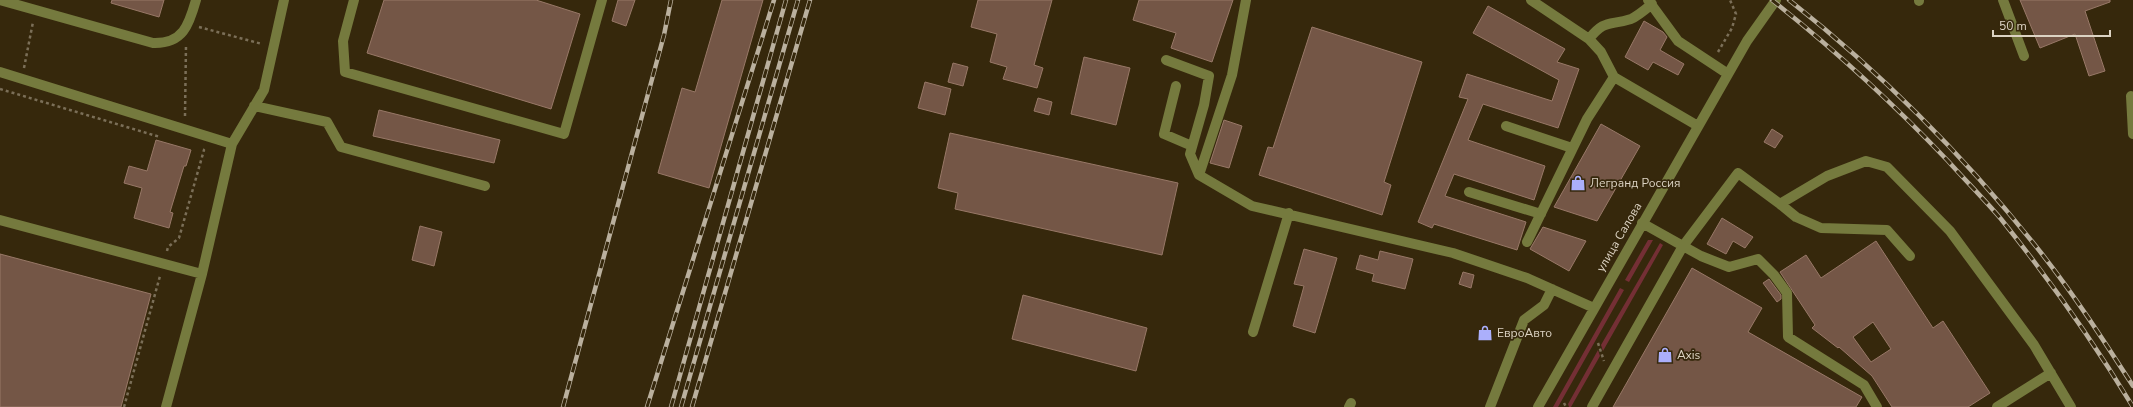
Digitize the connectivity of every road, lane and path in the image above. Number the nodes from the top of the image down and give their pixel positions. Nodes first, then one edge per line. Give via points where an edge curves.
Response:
1 (0, 0) edge
2 (196, 0) edge
3 (284, 0) edge
4 (354, 0) edge
5 (602, 0) edge
6 (1246, 0) edge
7 (1531, 0) edge
8 (1730, 0) edge
9 (1776, 0) edge
10 (2003, 0) edge
11 (1650, 2) edge
12 (36, 10) junction
13 (189, 24) junction
14 (1589, 38) junction
15 (274, 47) junction
16 (2024, 56) dead end
17 (1715, 58) dead end
18 (1166, 60) dead end
19 (0, 72) edge
20 (1728, 74) junction
21 (1614, 77) junction
22 (21, 78) junction
23 (1176, 86) dead end
24 (0, 89) edge
25 (16, 94) junction
26 (2132, 94) edge
27 (254, 106) junction
28 (1506, 126) dead end
29 (1698, 126) junction
30 (2133, 134) edge
31 (168, 139) dead end
32 (232, 144) junction
33 (1192, 146) junction
34 (197, 148) dead end
35 (1572, 148) junction
36 (1199, 175) junction
37 (485, 186) dead end
38 (1469, 192) dead end
39 (1780, 204) junction
40 (1289, 213) junction
41 (1541, 214) junction
42 (0, 220) edge
43 (1642, 223) junction
44 (1527, 242) dead end
45 (1683, 246) junction
46 (1910, 256) dead end
47 (164, 264) junction
48 (202, 274) junction
49 (1552, 289) junction
50 (1594, 308) junction
51 (1253, 332) dead end
52 (2051, 374) junction
53 (1564, 403) dead end
54 (124, 407) edge
55 (166, 407) edge
56 (1490, 407) edge
57 (1538, 407) edge
58 (1566, 407) edge
59 (1592, 407) edge
60 (1877, 407) edge
61 (1997, 407) edge
62 (2071, 407) edge

1 - 12 street
2 - 13 street
3 - 15 street
4 - 5 street via 343,41 345,72 564,134
6 - 36 street via 1232,76
7 - 14 street
8 - 17 path via 1736,14 1732,28
9 - 20 street, улица Салова via 1747,41
10 - 16 street
11 - 14 street via 1632,19 1602,26
11 - 20 street via 1678,41
12 - 13 street via 153,44 170,42
12 - 22 path
13 - 15 path
14 - 21 street via 1601,52
15 - 27 street via 264,90
18 - 33 street via 1209,76
19 - 22 street
20 - 29 street, улица Салова
21 - 29 street
21 - 35 street
22 - 25 path
22 - 32 street
23 - 33 street via 1164,134
24 - 25 path
25 - 31 path
26 - 30 street
27 - 32 street
27 - 37 street via 327,122 341,147
28 - 35 street
29 - 43 street, улица Салова
32 - 48 street
33 - 36 street via 1190,154
34 - 47 path via 204,150 179,238 168,247
35 - 41 street
36 - 40 street via 1252,206
38 - 41 street
39 - 45 street via 1738,173
39 - 46 street via 1796,217 1821,228 1887,230
39 - 52 street via 1827,176 1866,161 1887,167 1950,231 2034,345
40 - 49 street via 1453,253
40 - 51 street
41 - 44 street
42 - 47 street
43 - 45 street
43 - 50 street, улица Салова
45 - 59 street
45 - 60 street via 1729,267 1758,259 1787,293 1788,337 1864,384
47 - 48 street
47 - 54 path
48 - 55 street
49 - 50 street
49 - 56 street via 1544,304 1524,320
50 - 57 street, улица Салова
52 - 61 street
52 - 62 street
53 - 58 path

